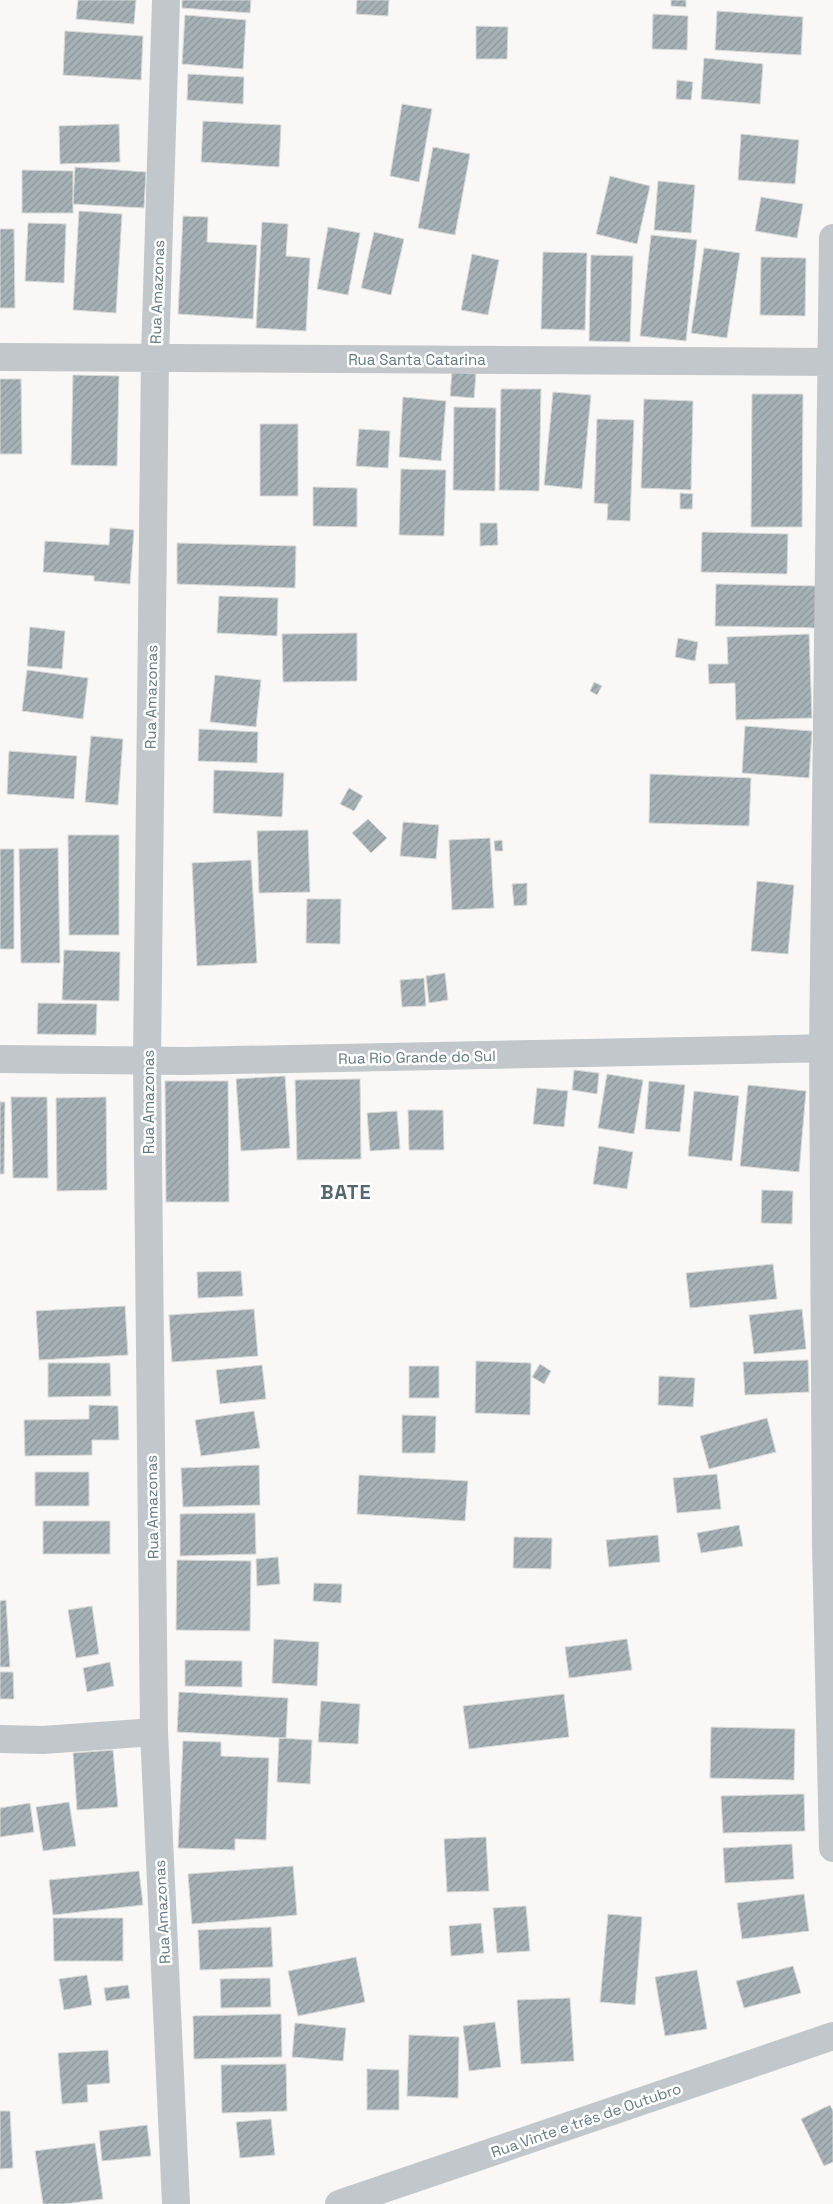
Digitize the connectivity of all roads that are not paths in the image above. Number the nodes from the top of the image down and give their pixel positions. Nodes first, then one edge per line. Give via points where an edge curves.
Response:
1 (166, 0) edge
2 (833, 238) edge
3 (0, 357) edge
4 (155, 357) junction
5 (832, 362) edge
6 (828, 1048) edge
7 (0, 1059) edge
8 (147, 1061) junction
9 (154, 1732) junction
10 (0, 1739) edge
11 (833, 1848) edge
12 (833, 2036) edge
13 (176, 2204) edge
14 (339, 2204) edge

1 - 4 street, Rua Amazonas
2 - 5 street
3 - 4 street, Rua Santa Catarina
4 - 5 street, Rua Santa Catarina
4 - 8 street, Rua Amazonas
5 - 6 street
6 - 8 street, Rua Rio Grande do Sul
6 - 11 street via 826,1544
7 - 8 street, Rua Rio Grande do Sul
8 - 9 street, Rua Amazonas
9 - 10 street via 43,1740
9 - 13 street, Rua Amazonas
12 - 14 street, Rua Vinte e três de Outubro

